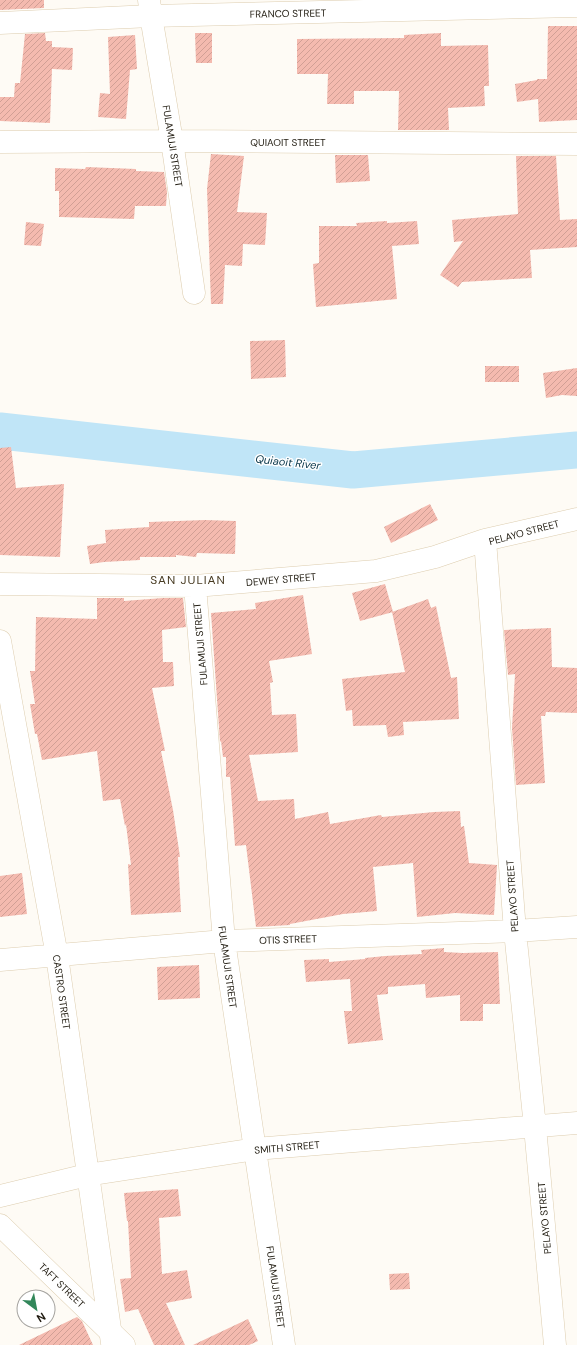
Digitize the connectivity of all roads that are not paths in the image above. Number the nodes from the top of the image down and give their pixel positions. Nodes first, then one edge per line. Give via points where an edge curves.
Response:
1 (577, 6) edge
2 (299, 7) edge
3 (150, 8) edge
4 (0, 23) edge
5 (172, 141) junction
6 (0, 142) edge
7 (577, 144) edge
8 (194, 293) dead end
9 (577, 519) edge
10 (485, 540) junction
11 (0, 584) edge
12 (195, 586) junction
13 (0, 641) edge
14 (577, 927) edge
15 (514, 931) junction
16 (224, 941) junction
17 (57, 956) junction
18 (0, 960) edge
19 (577, 1123) edge
20 (535, 1127) junction
21 (255, 1149) junction
22 (87, 1175) junction
23 (0, 1196) edge
24 (0, 1225) edge
25 (116, 1340) edge
26 (284, 1345) edge
27 (555, 1345) edge

1 - 2 street, FRANCO STREET
2 - 3 street, FRANCO STREET
3 - 4 street, FRANCO STREET
3 - 5 street, FULAMUJI STREET
5 - 6 street, QUIAOIT STREET
5 - 7 street, QUIAOIT STREET
5 - 8 street, FULAMUJI STREET
9 - 10 street, PELAYO STREET
10 - 12 street, DEWEY STREET via 435,558 376,571
10 - 15 street, PELAYO STREET
11 - 12 street, DEWEY STREET
12 - 16 street, FULAMUJI STREET
13 - 17 street, CASTRO STREET
14 - 15 street, OTIS STREET
15 - 16 street, OTIS STREET
15 - 20 street, PELAYO STREET
16 - 17 street, OTIS STREET
16 - 21 street, FULAMUJI STREET
17 - 18 street, OTIS STREET
17 - 22 street, CASTRO STREET
19 - 20 street, SMITH STREET
20 - 21 street, SMITH STREET
20 - 27 street, PELAYO STREET
21 - 22 street, SMITH STREET
21 - 26 street, FULAMUJI STREET
22 - 23 street, SMITH STREET
22 - 25 street, CASTRO STREET
24 - 25 street, TAFT STREET

